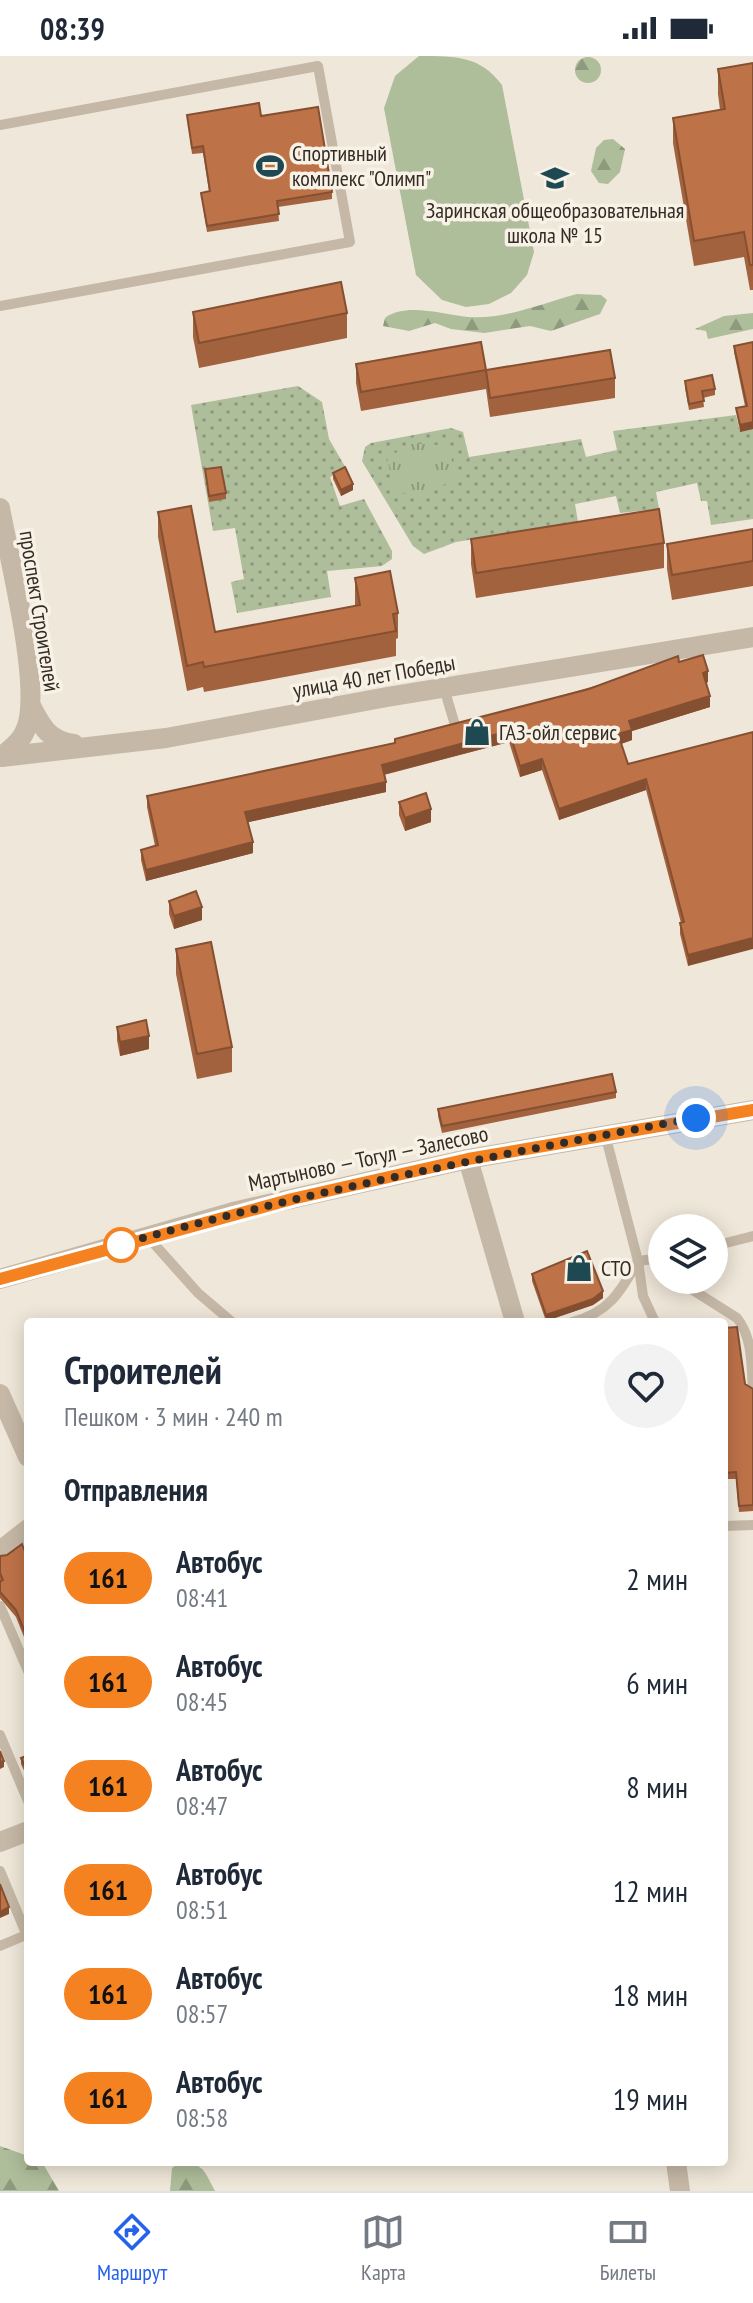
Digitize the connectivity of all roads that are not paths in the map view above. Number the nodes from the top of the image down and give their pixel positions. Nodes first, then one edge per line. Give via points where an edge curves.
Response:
1 (0, 125) edge
2 (0, 306) edge
3 (0, 508) edge
4 (753, 637) edge
5 (444, 688) junction
6 (31, 706) junction
7 (455, 725) edge
8 (94, 746) junction
9 (1, 757) edge
10 (753, 1110) edge
11 (605, 1134) junction
12 (468, 1159) junction
13 (753, 1236) edge
14 (148, 1237) junction
15 (728, 1242) edge
16 (648, 1260) edge
17 (644, 1261) junction
18 (648, 1263) edge
19 (0, 1279) edge
20 (699, 1294) edge
21 (227, 1318) edge
22 (514, 1318) edge
23 (588, 1318) edge
24 (653, 1318) edge
25 (753, 1389) edge
26 (0, 1394) edge
27 (24, 1448) edge
28 (753, 1525) edge
29 (728, 1526) edge
30 (24, 1533) edge
31 (0, 1551) edge
32 (0, 1606) edge
33 (24, 1662) edge
34 (0, 1735) edge
35 (24, 1792) edge
36 (24, 1833) edge
37 (0, 1842) edge
38 (0, 1871) edge
39 (24, 1929) edge
40 (24, 1937) edge
41 (0, 1946) edge
42 (677, 2166) edge
43 (680, 2191) edge

1 - 2 lane via 318,66 350,242
3 - 6 street, проспект Строителей
4 - 5 street, улица 40 лет Победы
5 - 7 lane
5 - 8 street, улица 40 лет Победы
6 - 8 street via 54,739
6 - 9 street, проспект Строителей via 26,730
8 - 9 street, улица 40 лет Победы
10 - 11 street, Мартыново — Тогул — Залесово
11 - 12 street, Мартыново — Тогул — Залесово
11 - 17 lane
12 - 14 street, Мартыново — Тогул — Залесово via 233,1212
12 - 22 street
13 - 15 lane
14 - 19 street, Мартыново — Тогул — Залесово
14 - 21 lane
16 - 17 lane
17 - 18 lane
17 - 23 lane via 617,1295
17 - 24 lane via 643,1296
20 - 25 lane via 744,1327
26 - 27 street
28 - 29 lane
30 - 31 street
32 - 33 lane
34 - 35 lane
36 - 37 street
38 - 39 lane
40 - 41 lane
42 - 43 street

